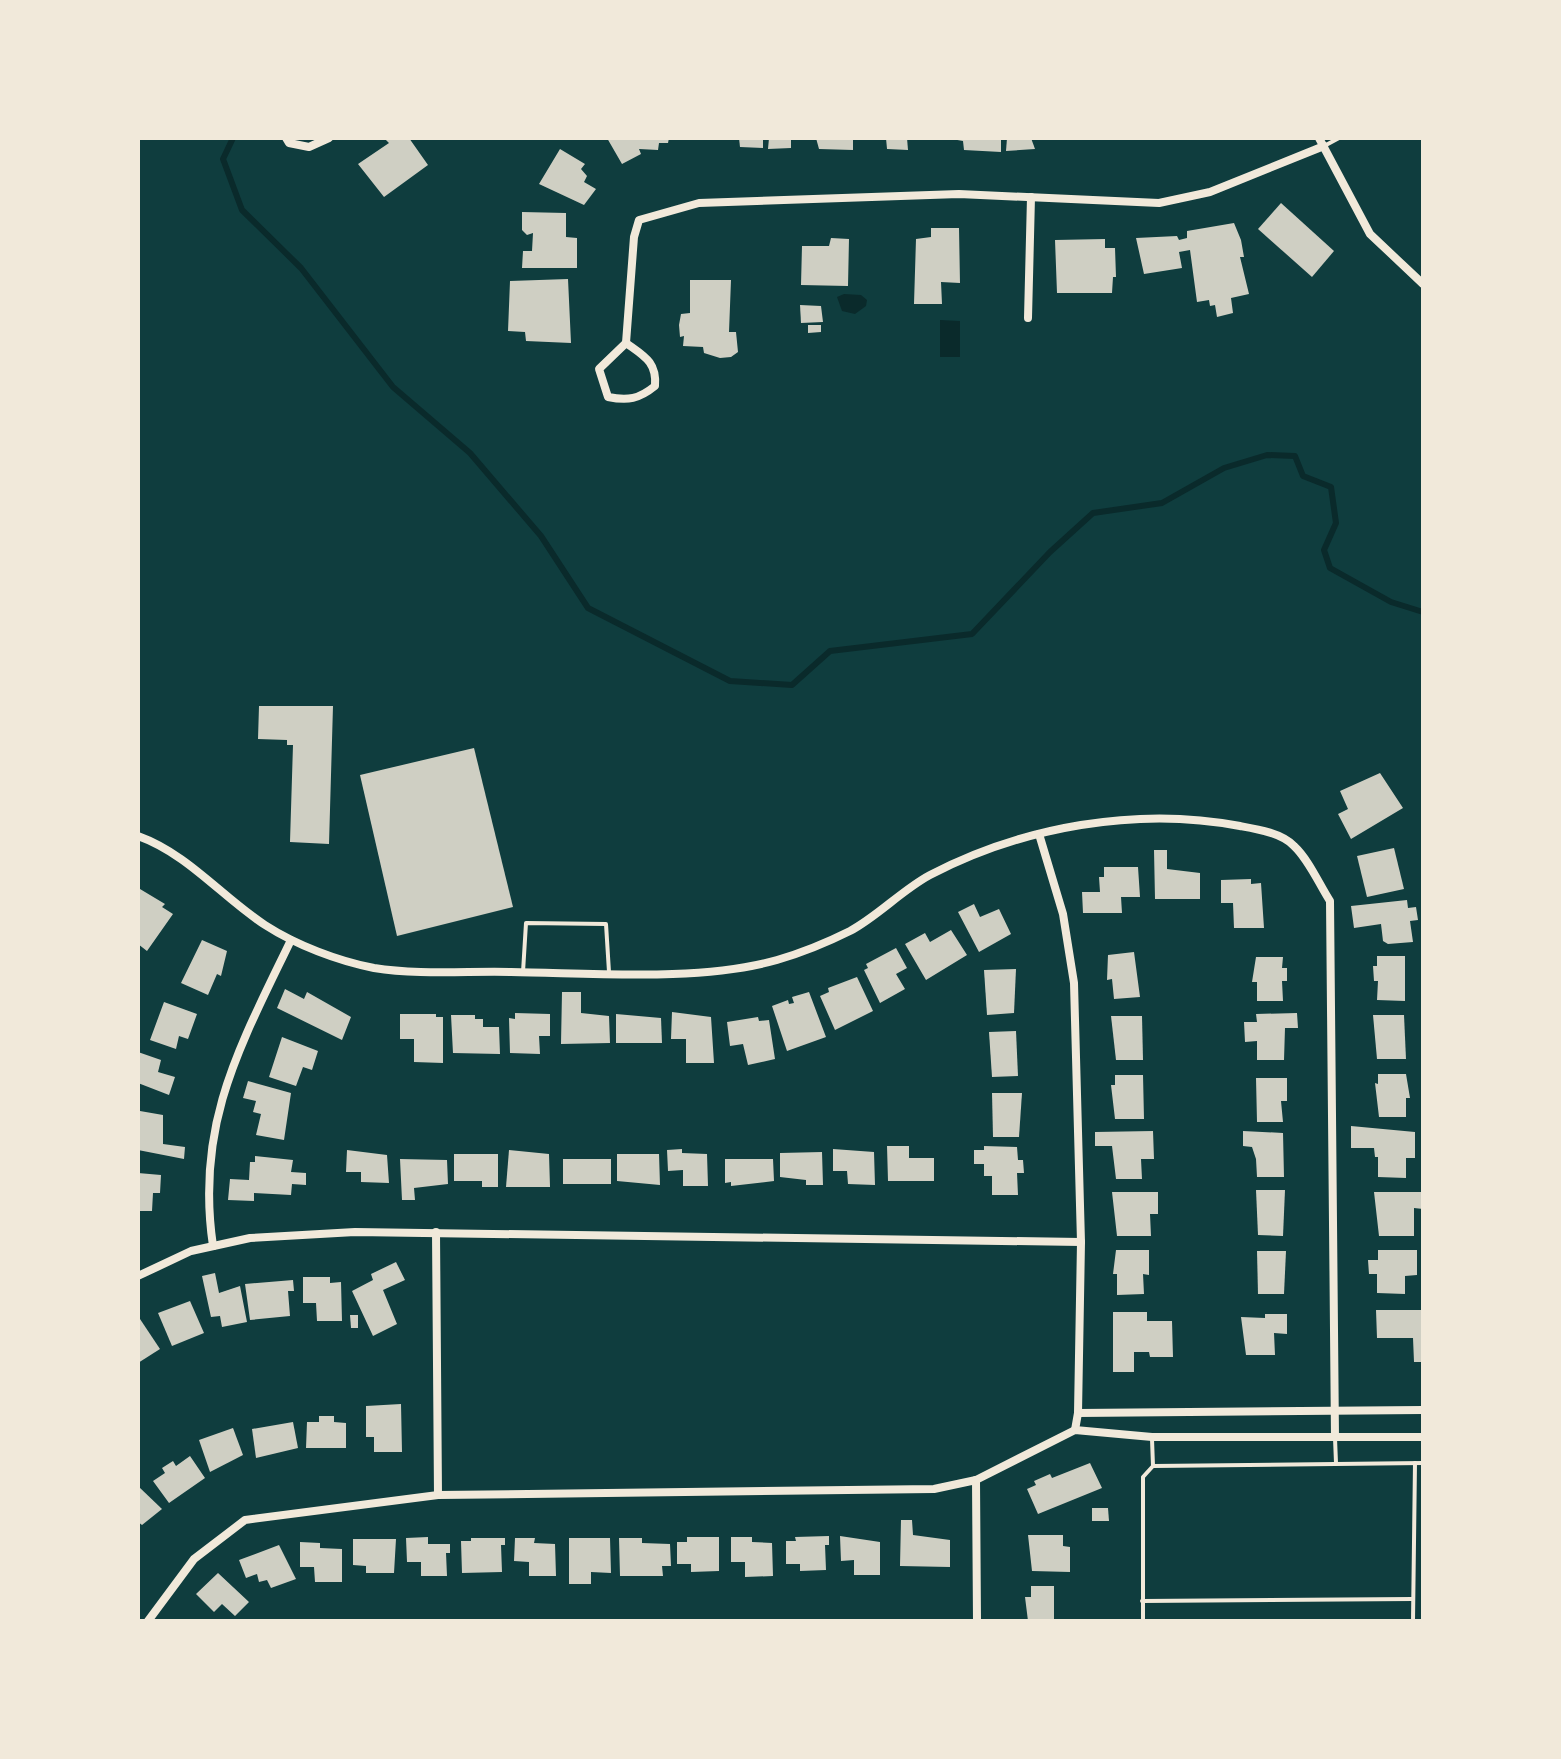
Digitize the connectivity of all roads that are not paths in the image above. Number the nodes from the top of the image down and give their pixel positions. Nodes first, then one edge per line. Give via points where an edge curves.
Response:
1 (286, 138) edge
2 (329, 138) edge
3 (1339, 138) edge
4 (1321, 142) edge
5 (1031, 197) junction
6 (1423, 284) edge
7 (1028, 318) dead end
8 (626, 343) junction
9 (1039, 834) junction
10 (138, 836) edge
11 (291, 940) junction
12 (523, 972) junction
13 (609, 972) junction
14 (436, 1232) junction
15 (1081, 1242) junction
16 (213, 1246) junction
17 (138, 1276) edge
18 (1336, 1410) junction
19 (1423, 1410) edge
20 (1078, 1413) junction
21 (1075, 1430) junction
22 (1152, 1437) junction
23 (1335, 1437) junction
24 (1423, 1437) edge
25 (1336, 1463) junction
26 (1415, 1463) junction
27 (1423, 1463) edge
28 (1153, 1466) junction
29 (976, 1480) junction
30 (438, 1495) junction
31 (1413, 1599) junction
32 (1142, 1601) junction
33 (148, 1621) edge
34 (977, 1621) edge
35 (1143, 1621) edge
36 (1413, 1621) edge

1 - 2 street via 309,147
3 - 4 lane
4 - 5 street via 1210,192 1159,203
4 - 6 street via 1370,234
5 - 7 street
5 - 8 street via 959,194 699,203 639,220
8 - 8 street via 599,369 608,397 628,400 655,386 656,371 648,358
9 - 13 street via 927,877 850,931 781,959 715,971
9 - 15 street via 1063,914 1074,983
9 - 18 street via 1162,818 1265,831 1294,844 1330,901
10 - 11 street via 163,845
11 - 12 street via 373,968
11 - 16 street via 232,1062 212,1137
12 - 13 street
12 - 13 lane via 526,923 606,924
14 - 15 street
14 - 16 street via 250,1238
14 - 30 street
15 - 20 street
16 - 17 street
18 - 19 street
18 - 20 street
18 - 23 street
20 - 21 street
21 - 22 street
21 - 29 street
22 - 23 street
22 - 28 lane
23 - 24 street
23 - 25 lane
25 - 26 lane
25 - 28 lane
26 - 27 lane
26 - 31 lane
28 - 32 lane via 1143,1477
29 - 30 street via 934,1489
29 - 34 street
30 - 33 street via 245,1520 194,1559
31 - 32 lane
31 - 36 lane
32 - 35 lane

